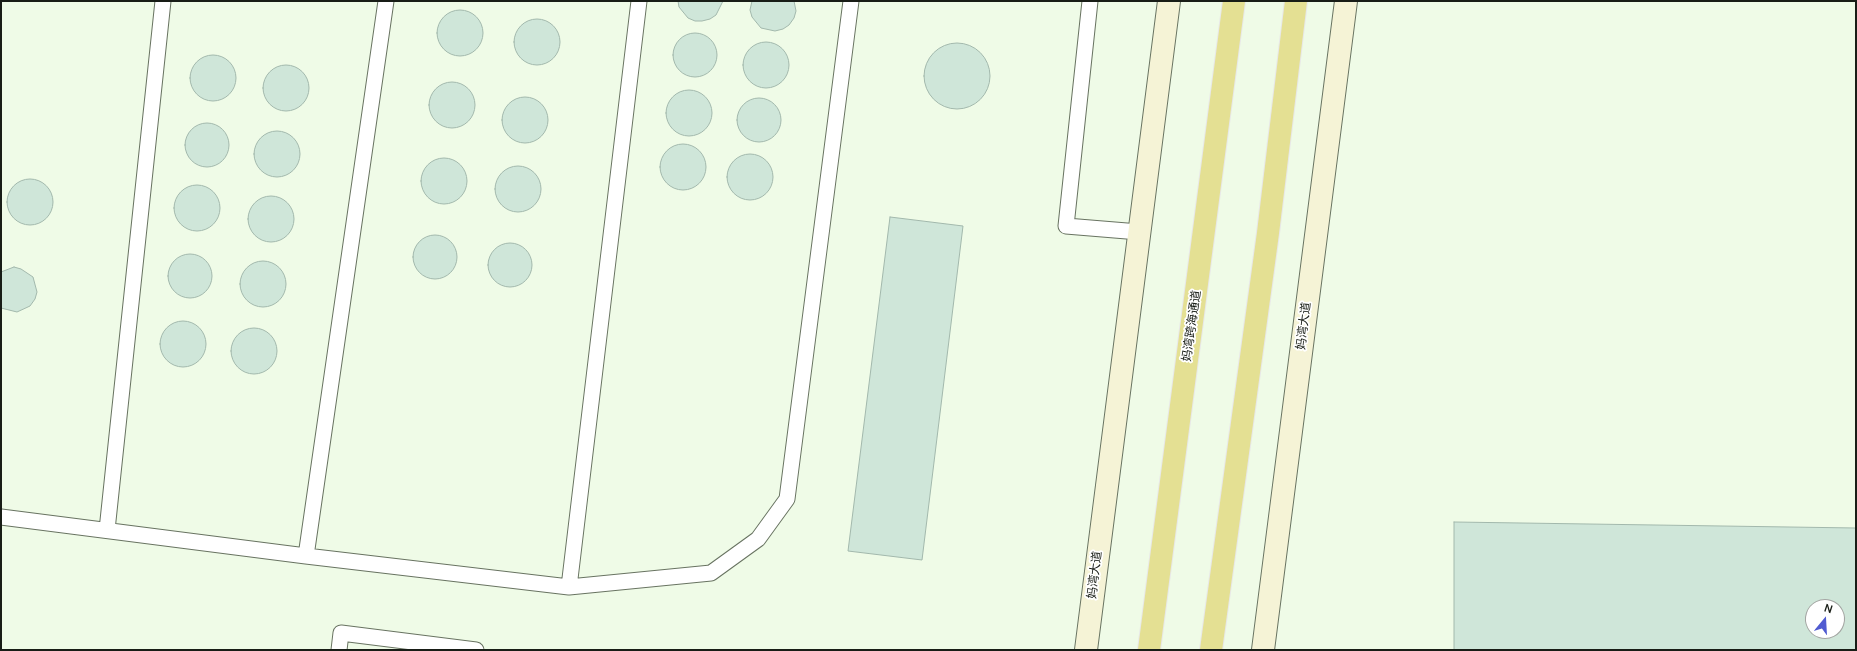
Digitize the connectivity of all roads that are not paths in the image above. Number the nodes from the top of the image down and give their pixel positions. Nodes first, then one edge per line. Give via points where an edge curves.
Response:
1 (163, 1) edge
2 (386, 1) edge
3 (639, 1) edge
4 (852, 1) edge
5 (1090, 1) edge
6 (1169, 1) edge
7 (1234, 1) edge
8 (1296, 1) edge
9 (1346, 1) edge
10 (1139, 232) junction
11 (1, 517) edge
12 (107, 530) junction
13 (306, 556) junction
14 (569, 587) junction
15 (339, 650) edge
16 (476, 650) edge
17 (1086, 650) edge
18 (1149, 650) edge
19 (1212, 650) edge
20 (1263, 650) edge

1 - 12 lane
2 - 13 lane
3 - 14 lane
4 - 14 lane via 787,499 758,539 711,573
5 - 10 lane via 1066,226
6 - 10 main road, 妈湾大道
7 - 18 highway, 妈湾跨海通道
8 - 19 highway
9 - 20 main road, 妈湾大道
10 - 17 main road, 妈湾大道
11 - 12 lane
12 - 13 lane
13 - 14 lane
15 - 16 lane via 341,633

